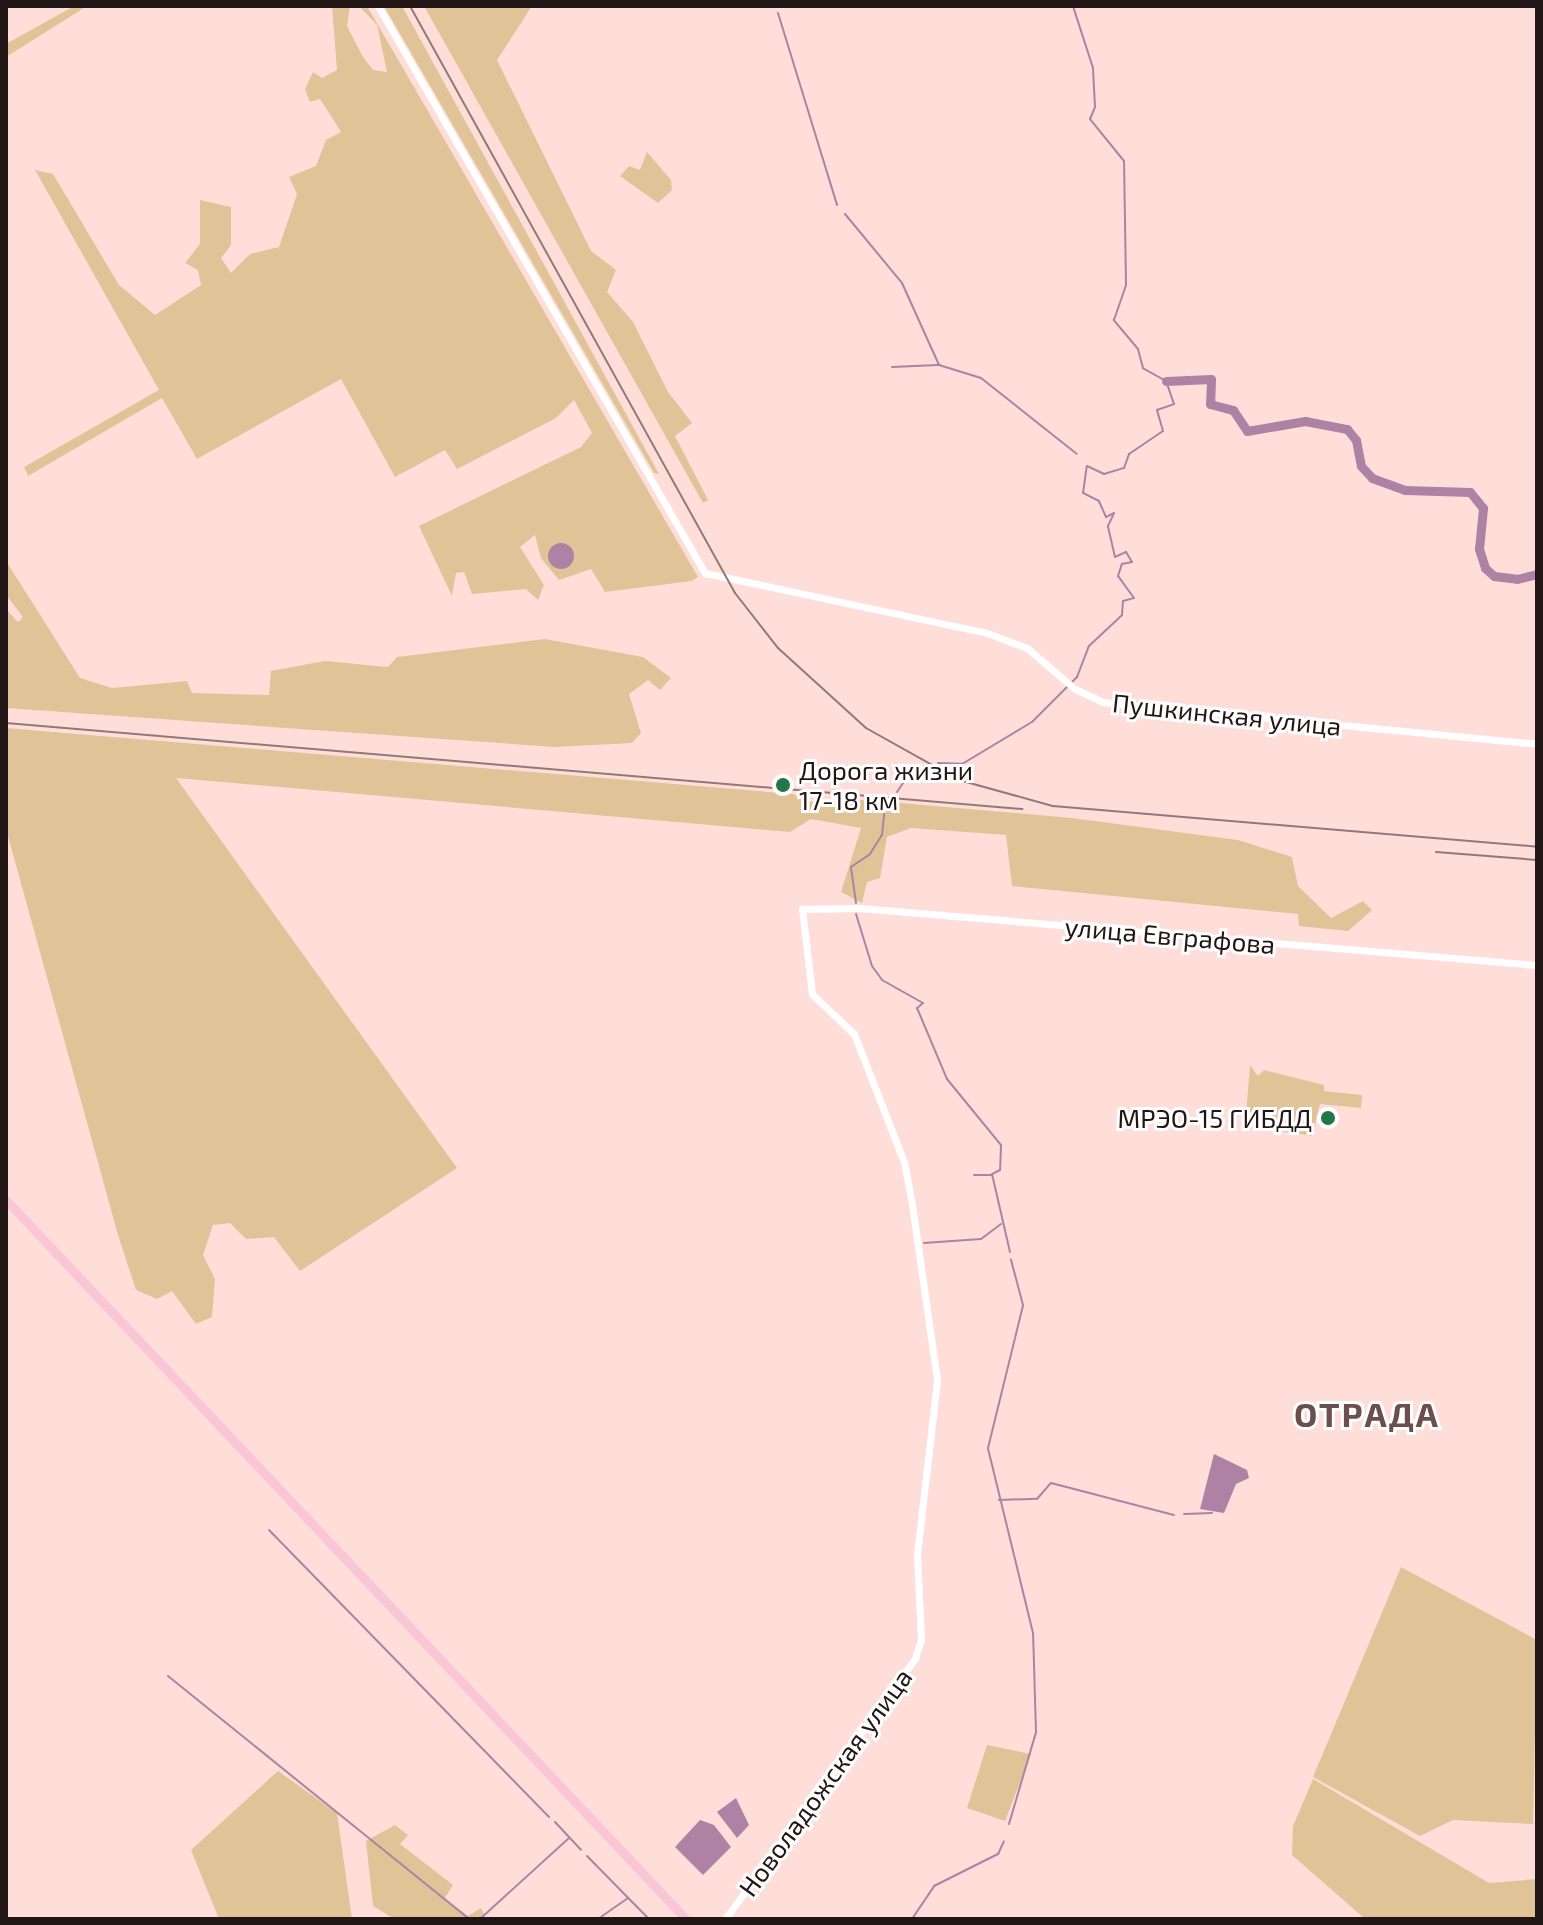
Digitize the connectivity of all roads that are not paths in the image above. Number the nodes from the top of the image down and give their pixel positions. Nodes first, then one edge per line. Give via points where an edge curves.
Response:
1 (378, 6) edge
2 (1537, 744) edge
3 (802, 909) joint
4 (1537, 965) edge
5 (6, 1200) edge
6 (686, 1919) edge
7 (725, 1919) edge

1 - 2 street, Пушкинская улица via 705,573 987,633 1027,648 1075,689 1103,702
3 - 4 street, улица Евграфова via 856,908
3 - 7 street, Новоладожская улица via 812,994 854,1034 904,1162 912,1204 937,1380 917,1554 921,1639 915,1658
5 - 6 main road

